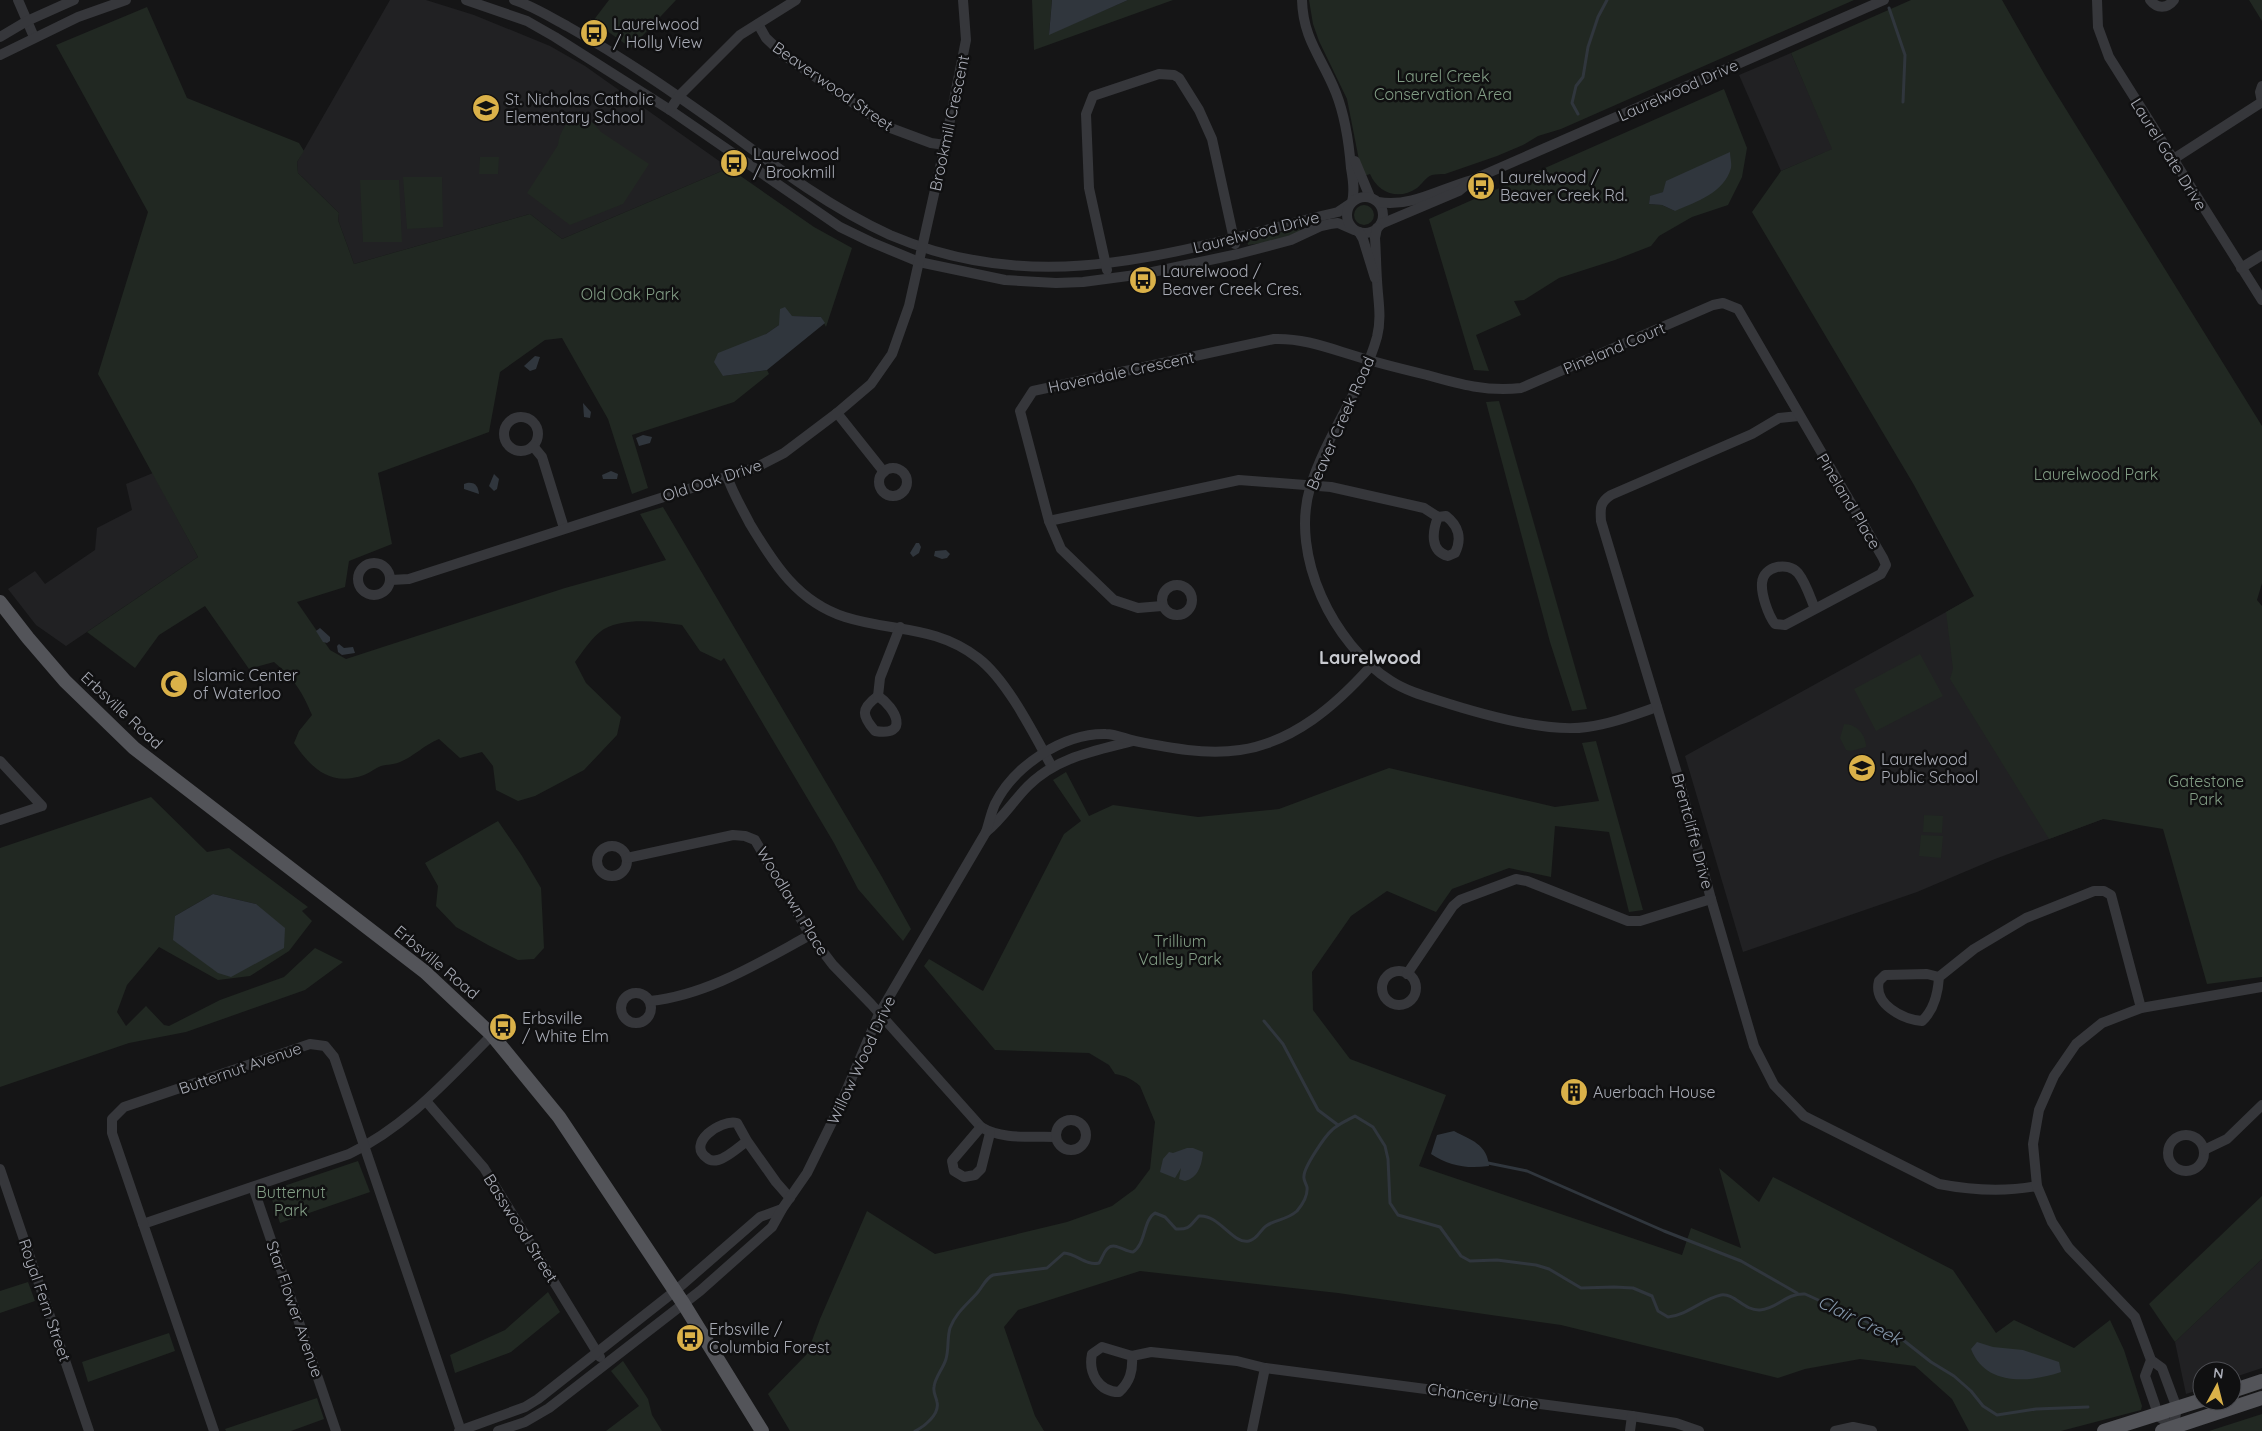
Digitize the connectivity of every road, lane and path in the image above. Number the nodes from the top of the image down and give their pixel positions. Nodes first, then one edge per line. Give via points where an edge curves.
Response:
1 (18, 0) edge
2 (74, 0) edge
3 (126, 0) edge
4 (466, 0) edge
5 (514, 0) edge
6 (796, 0) edge
7 (963, 0) edge
8 (1302, 0) edge
9 (1884, 0) edge
10 (2097, 0) edge
11 (2150, 0) edge
12 (2174, 0) edge
13 (534, 4) edge
14 (27, 21) junction
15 (527, 21) junction
16 (758, 24) junction
17 (0, 37) edge
18 (34, 37) junction
19 (0, 55) edge
20 (2262, 86) edge
21 (679, 96) junction
22 (2262, 102) edge
23 (670, 110) junction
24 (945, 146) junction
25 (1349, 147) junction
26 (2172, 160) junction
27 (1472, 180) junction
28 (1374, 200) junction
29 (1351, 203) junction
30 (1379, 226) junction
31 (1356, 231) junction
32 (1234, 238) junction
33 (923, 246) junction
34 (1238, 254) junction
35 (2262, 255) edge
36 (919, 262) junction
37 (1106, 265) junction
38 (2241, 268) junction
39 (1108, 279) junction
40 (1377, 281) junction
41 (2262, 300) edge
42 (1369, 360) junction
43 (837, 413) junction
44 (1799, 416) junction
45 (533, 446) dead end
46 (884, 472) dead end
47 (727, 476) junction
48 (1311, 486) junction
49 (1438, 517) dead end
50 (1049, 521) junction
51 (564, 528) junction
52 (391, 580) dead end
53 (0, 602) edge
54 (1162, 606) dead end
55 (1815, 609) junction
56 (900, 627) junction
57 (1371, 666) junction
58 (878, 696) dead end
59 (1657, 707) junction
60 (1134, 741) junction
61 (1044, 753) junction
62 (0, 760) edge
63 (1052, 767) junction
64 (0, 820) edge
65 (986, 832) junction
66 (627, 858) dead end
67 (1711, 899) junction
68 (810, 934) junction
69 (1407, 974) dead end
70 (1939, 977) junction
71 (2262, 987) edge
72 (650, 1001) dead end
73 (2141, 1008) junction
74 (880, 1014) junction
75 (492, 1035) junction
76 (426, 1101) junction
77 (2262, 1105) edge
78 (1056, 1137) dead end
79 (747, 1141) junction
80 (364, 1147) junction
81 (2204, 1150) dead end
82 (0, 1169) edge
83 (2037, 1186) junction
84 (253, 1187) junction
85 (790, 1198) junction
86 (782, 1209) junction
87 (143, 1224) junction
88 (675, 1291) junction
89 (683, 1303) junction
90 (598, 1352) junction
91 (1132, 1356) junction
92 (2151, 1360) junction
93 (605, 1364) junction
94 (1265, 1368) junction
95 (2262, 1381) edge
96 (2242, 1388) edge
97 (2262, 1398) edge
98 (2192, 1404) edge
99 (2177, 1409) junction
100 (1632, 1416) junction
101 (2158, 1416) junction
102 (2167, 1429) edge
103 (89, 1431) edge
104 (214, 1431) edge
105 (336, 1431) edge
106 (460, 1431) edge
107 (498, 1431) edge
108 (762, 1431) edge
109 (1252, 1431) edge
110 (1630, 1431) edge
111 (1699, 1431) edge
112 (1835, 1431) edge
113 (1872, 1431) edge
114 (2104, 1431) edge

1 - 14 street
2 - 14 street
3 - 18 street
4 - 15 street, Laurelwood Drive
5 - 13 street, Laurelwood Drive
6 - 16 street
7 - 24 street, Brookmill Crescent via 966,40
8 - 25 street via 1310,40 1336,92
9 - 27 street, Laurelwood Drive
10 - 26 street, Laurel Gate Drive via 2098,27 2109,57
11 - 12 street via 2164,7
13 - 15 street
13 - 21 street, Laurelwood Drive
14 - 17 street
14 - 18 street
15 - 23 street, Laurelwood Drive
16 - 21 street via 740,35
16 - 24 street, Beaverwood Street via 766,38 785,56 888,127
18 - 19 street
20 - 22 street
21 - 23 street
21 - 33 street, Laurelwood Drive via 829,202 892,235
22 - 26 street
23 - 36 street, Laurelwood Drive via 840,227
24 - 33 street, Brookmill Crescent
25 - 28 street
25 - 29 street via 1354,192
26 - 38 street, Laurel Gate Drive
27 - 28 street, Laurelwood Drive via 1407,202 1392,204
27 - 30 street, Laurelwood Drive via 1459,190
28 - 29 street via 1360,197
28 - 30 street via 1383,212
29 - 31 street via 1346,215
29 - 32 street, Laurelwood Drive via 1338,212
30 - 31 street via 1369,232
30 - 40 street, Beaver Creek Road via 1374,238
31 - 34 street, Laurelwood Drive via 1338,223 1330,224 1291,240
31 - 40 street, Beaver Creek Road via 1363,238
32 - 34 street
32 - 37 street, Laurelwood Drive
32 - 37 street via 1216,154 1199,110 1179,78 1159,74 1093,96 1086,114 1089,188
33 - 36 street, Old Oak Drive
33 - 37 street, Laurelwood Drive via 1000,264 1051,268
34 - 39 street, Laurelwood Drive
35 - 38 street
36 - 39 street, Laurelwood Drive via 1005,280 1056,283
36 - 43 street, Old Oak Drive via 892,354 871,384
37 - 39 street
38 - 41 street, Laurel Gate Drive
40 - 42 street, Beaver Creek Road via 1381,318
42 - 44 street, Pineland Court via 1477,388 1521,388 1723,303 1738,309
42 - 48 street, Beaver Creek Road
42 - 50 street, Havendale Crescent via 1305,340 1274,339 1034,390 1020,411
43 - 46 street
43 - 47 street, Old Oak Drive via 784,453 757,467
44 - 55 street, Pineland Place via 1886,565 1882,574
44 - 59 street, Brentcliffe Drive via 1778,418 1752,434 1603,500 1601,521
45 - 51 street via 542,457
47 - 51 street, Old Oak Drive
47 - 56 street via 732,491 770,558 794,586 816,603 846,617
48 - 49 street via 1331,487 1424,508
48 - 50 street via 1239,480
48 - 57 street, Beaver Creek Road via 1306,534 1312,572 1330,615 1348,643
50 - 54 street, Havendale Crescent via 1060,549 1114,600 1138,608
51 - 52 street, Old Oak Drive via 409,579
53 - 75 main road, Erbsville Road via 65,681 134,748 425,972
55 - 55 street, Pineland Place via 1804,584 1790,566 1772,568 1763,576 1770,618 1775,624 1784,625
56 - 58 street via 880,678
56 - 61 street via 931,634 978,658 998,676
57 - 59 street, Beaver Creek Road via 1391,682 1414,693 1553,728 1607,724
57 - 60 street, Willow Wood Drive via 1346,694 1316,718 1271,742 1215,753
59 - 67 street, Brentcliffe Drive
60 - 61 street, Willow Wood Drive via 1106,734 1077,738
60 - 63 street, Willow Wood Drive via 1089,752
61 - 63 street
61 - 65 street, Willow Wood Drive via 1011,781 996,804
62 - 64 street via 42,806
63 - 65 street, Willow Wood Drive via 1028,786 1002,819
65 - 74 street, Willow Wood Drive
66 - 68 street, Woodlawn Place via 732,835 755,840
67 - 69 street via 1640,921 1628,921 1516,879 1460,900 1453,906
67 - 83 street, Brentcliffe Drive via 1754,1046 1774,1085 1804,1116 1939,1184 1960,1188 2020,1189
68 - 72 street via 768,959 718,982
68 - 74 street, Woodlawn Place via 833,965
70 - 70 street via 1927,974 1885,975 1879,981 1878,994 1885,1005 1909,1020 1922,1021 1930,1014
70 - 73 street via 1974,949 2026,918 2094,891 2104,891 2111,895
71 - 73 street
73 - 83 street via 2102,1023 2076,1044 2054,1076 2039,1110 2033,1144
74 - 78 street, Woodlawn Place via 986,1130 1002,1136
74 - 85 street, Willow Wood Drive via 824,1139
75 - 76 street
75 - 88 main road, Erbsville Road via 559,1117
76 - 80 street
76 - 90 street, Basswood Street via 484,1168
77 - 81 street via 2227,1139
79 - 79 street via 738,1123 729,1121 704,1138 700,1147 702,1155 711,1161 720,1160
79 - 85 street
80 - 84 street
80 - 87 street, Butternut Avenue via 334,1056 325,1046 310,1044 124,1107 112,1119 112,1134
80 - 106 street, Butternut Avenue
82 - 103 street, Royal Fern Street
83 - 92 street via 2052,1222 2070,1248 2134,1317
84 - 87 street
84 - 105 street, Star Flower Avenue
85 - 86 street, Willow Wood Drive
86 - 88 street via 760,1217
86 - 89 street, Willow Wood Drive via 772,1228
87 - 104 street, Butternut Avenue
88 - 89 main road, Erbsville Road
88 - 90 street
89 - 93 street, Willow Wood Drive
89 - 108 main road, Erbsville Road
90 - 93 street, Basswood Street
90 - 106 street via 524,1407
91 - 91 street via 1102,1348 1092,1354 1090,1363 1102,1388 1110,1392 1119,1392 1123,1388 1133,1366
91 - 94 street, Chancery Lane via 1151,1352 1237,1361
92 - 99 street via 2162,1368
92 - 101 street via 2145,1376
93 - 107 street, Willow Wood Drive via 548,1408 525,1422
94 - 100 street, Chancery Lane
94 - 109 street
95 - 96 main road
97 - 102 main road
98 - 99 main road
99 - 101 main road
99 - 102 street
100 - 110 street
100 - 111 street, Chancery Lane via 1676,1423
101 - 102 street
101 - 114 main road
112 - 113 street via 1853,1427

